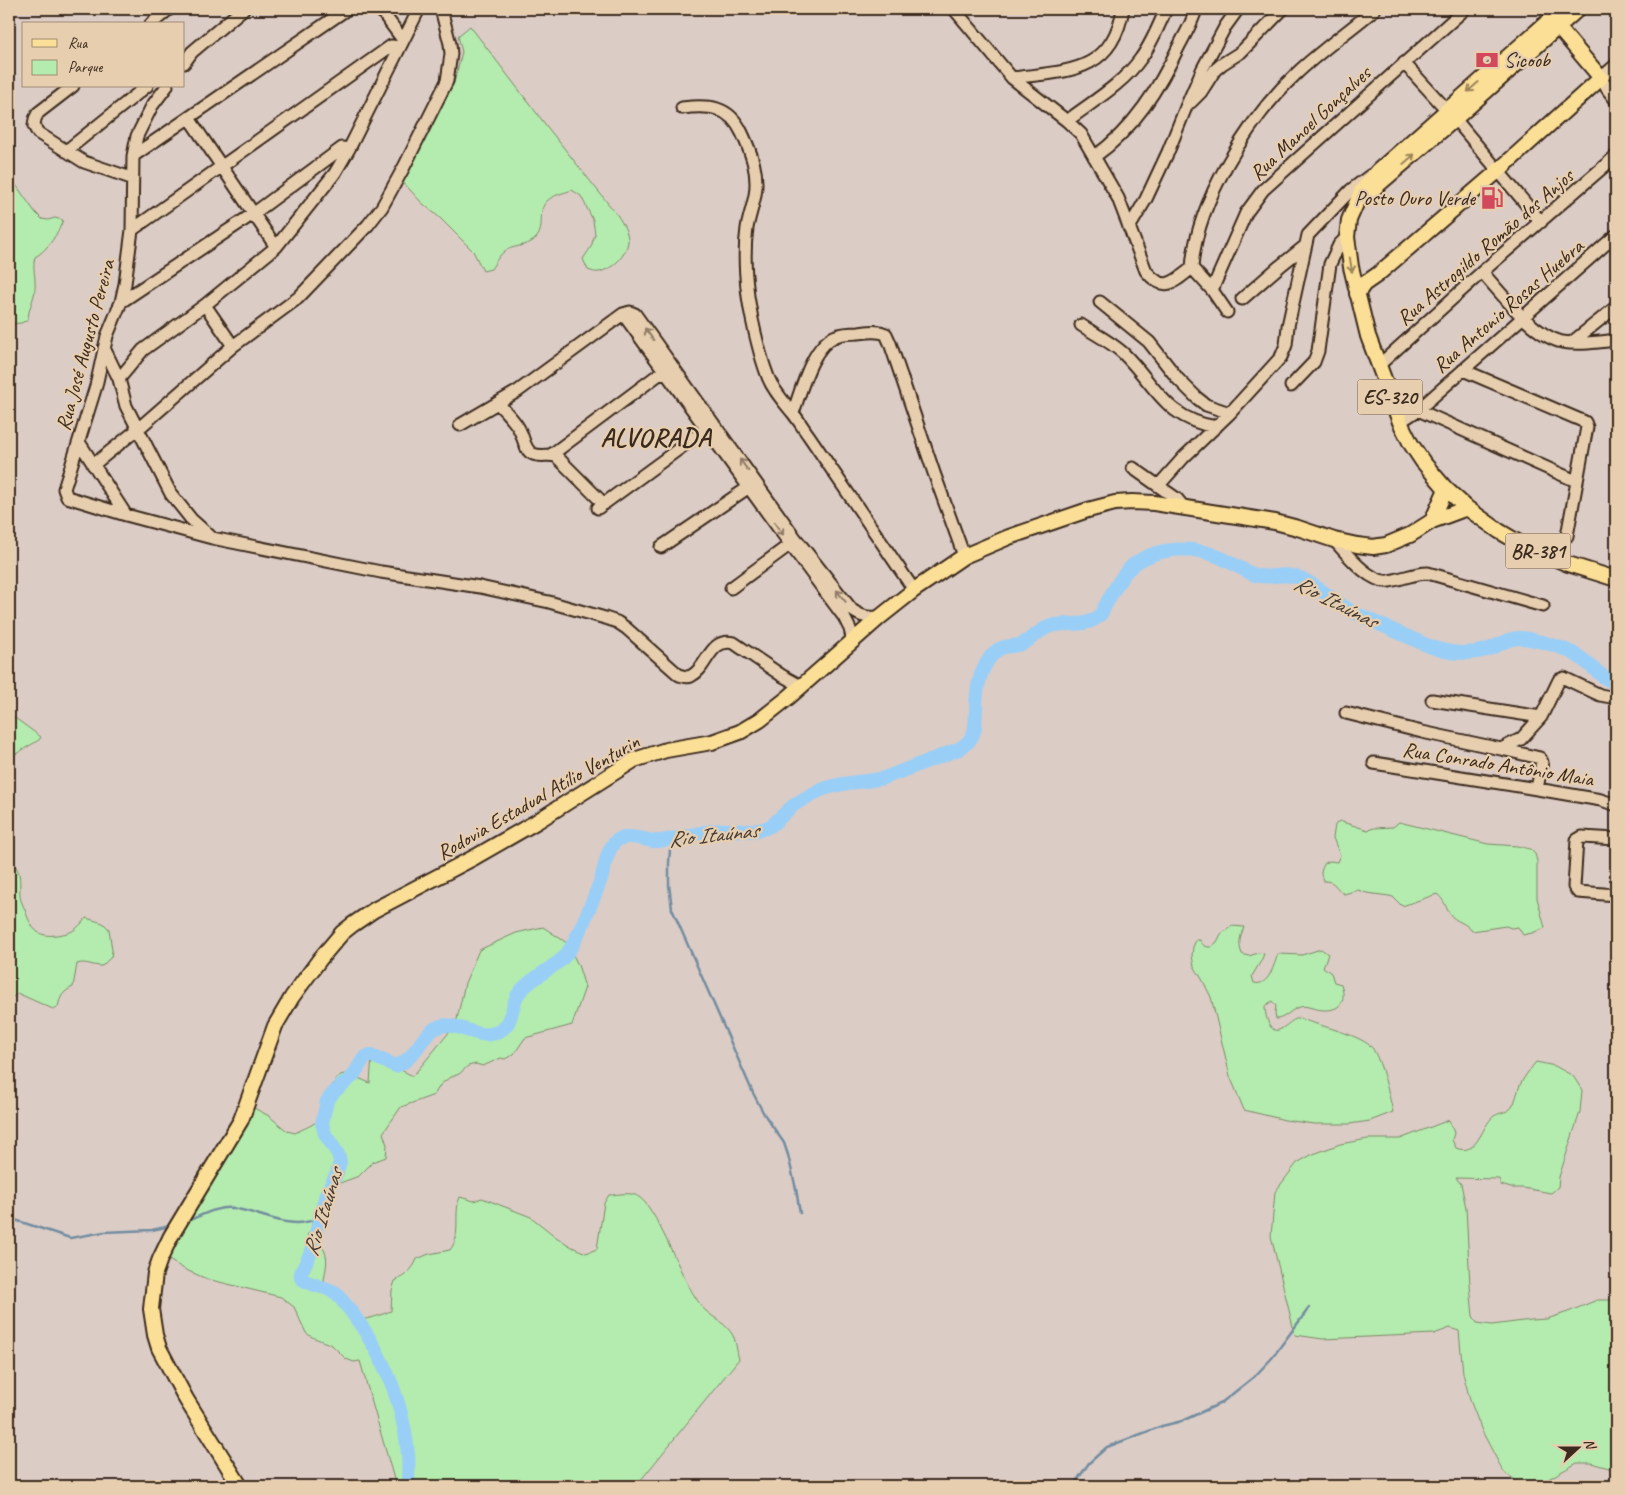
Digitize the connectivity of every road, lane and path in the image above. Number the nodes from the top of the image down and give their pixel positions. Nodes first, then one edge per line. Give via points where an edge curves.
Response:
1 (169, 9) edge
2 (243, 9) edge
3 (347, 9) edge
4 (380, 9) edge
5 (419, 9) edge
6 (441, 9) edge
7 (954, 9) edge
8 (1123, 9) edge
9 (1166, 9) edge
10 (1196, 9) edge
11 (1238, 9) edge
12 (1283, 9) edge
13 (1375, 9) edge
14 (1465, 9) edge
15 (1562, 9) edge
16 (1578, 9) edge
17 (153, 22) edge
18 (1551, 26) junction
19 (402, 43) junction
20 (188, 56) edge
21 (1404, 63) junction
22 (1616, 65) edge
23 (1012, 78) junction
24 (1601, 84) junction
25 (69, 88) edge
26 (144, 88) edge
27 (166, 88) edge
28 (1616, 100) edge
29 (1186, 107) junction
30 (682, 108) dead end
31 (1451, 115) junction
32 (189, 118) junction
33 (1067, 121) junction
34 (349, 149) junction
35 (66, 151) junction
36 (133, 156) junction
37 (1616, 156) edge
38 (1094, 157) junction
39 (222, 167) junction
40 (1498, 171) junction
41 (1382, 175) junction
42 (131, 178) junction
43 (253, 214) junction
44 (1541, 222) junction
45 (1129, 228) junction
46 (132, 230) junction
47 (1616, 235) edge
48 (1347, 237) junction
49 (1305, 246) junction
50 (276, 247) junction
51 (1192, 268) junction
52 (1482, 272) junction
53 (1377, 275) junction
54 (1212, 290) junction
55 (1357, 293) junction
56 (1242, 299) dead end
57 (121, 302) junction
58 (1100, 302) dead end
59 (205, 305) junction
60 (1616, 307) edge
61 (1227, 312) dead end
62 (1523, 317) junction
63 (1364, 320) junction
64 (1081, 325) dead end
65 (1616, 340) edge
66 (1571, 343) junction
67 (233, 346) junction
68 (104, 348) junction
69 (1378, 366) junction
70 (668, 368) junction
71 (1463, 370) junction
72 (118, 379) junction
73 (1291, 386) dead end
74 (498, 403) junction
75 (1418, 410) junction
76 (793, 413) junction
77 (1230, 414) junction
78 (1400, 422) junction
79 (460, 425) dead end
80 (711, 426) junction
81 (1216, 427) junction
82 (138, 429) junction
83 (79, 442) junction
84 (552, 455) junction
85 (93, 465) junction
86 (1133, 468) dead end
87 (1576, 481) junction
88 (752, 485) junction
89 (1159, 485) junction
90 (1446, 489) junction
91 (1467, 508) junction
92 (1185, 509) junction
93 (126, 515) junction
94 (1432, 521) junction
95 (1567, 536) dead end
96 (212, 538) junction
97 (1334, 540) junction
98 (793, 542) junction
99 (662, 547) dead end
100 (964, 556) junction
101 (1616, 579) edge
102 (731, 588) dead end
103 (914, 590) junction
104 (1543, 606) dead end
105 (880, 616) junction
106 (853, 642) junction
107 (781, 675) junction
108 (801, 686) junction
109 (789, 697) junction
110 (1616, 698) edge
111 (1432, 700) dead end
112 (1346, 713) dead end
113 (1541, 717) junction
114 (1501, 749) junction
115 (1374, 763) dead end
116 (1537, 789) junction
117 (1616, 805) edge
118 (1616, 839) edge
119 (1616, 895) edge
120 (240, 1486) edge

1 - 17 street
2 - 20 street
3 - 32 street
4 - 19 street
5 - 19 street
6 - 67 street via 451,49 447,81 382,207 298,298
7 - 23 street
8 - 23 street via 1118,32 1099,56 1071,70
9 - 33 street via 1152,39 1131,70
10 - 38 street via 1177,50 1137,116 1118,138
11 - 29 street via 1203,68
12 - 29 street via 1246,48 1216,70
13 - 51 street via 1294,75 1236,150 1209,201
14 - 21 street, Rua Manoel Gonçalves
15 - 18 main road, ES-320
16 - 18 main road, ES-320
18 - 24 main road
18 - 31 main road, ES-320
19 - 34 street
19 - 39 street via 391,46
21 - 31 street
21 - 54 street, Rua Manoel Gonçalves via 1263,190 1246,214
22 - 24 street
23 - 33 street
24 - 28 street
24 - 40 main road
25 - 35 street via 38,113 34,126 38,133
26 - 35 street
27 - 36 street, Rua José Augusto Pereira via 145,118
29 - 45 street via 1146,199
30 - 76 street via 702,106 727,113 741,130 751,152 756,182 745,257 752,317 768,377
31 - 40 street
31 - 41 main road, ES-320
32 - 36 street
32 - 39 street
33 - 38 street via 1081,134
34 - 43 street via 342,148
34 - 50 street via 335,173
35 - 42 street via 84,162
36 - 42 street, Rua José Augusto Pereira
37 - 44 street, Rua Astrogildo Romão dos Anjos
38 - 45 street via 1118,198
39 - 43 street
39 - 46 street
40 - 44 street
40 - 53 main road
41 - 48 main road, ES-320 via 1362,190 1349,220
41 - 49 street via 1363,180 1311,231
42 - 46 street, Rua José Augusto Pereira
43 - 50 street
43 - 57 street
44 - 52 street, Rua Astrogildo Romão dos Anjos
45 - 51 street via 1146,271 1157,282 1170,284
46 - 57 street, Rua José Augusto Pereira
47 - 62 street, Rua Antonio Rosas Huebra
48 -> 55 main road, ES-320
48 - 73 street via 1339,245 1330,264 1314,362
49 - 56 street
49 - 77 street via 1281,357
50 - 59 street
51 - 54 street
52 - 62 street
52 - 69 street, Rua Astrogildo Romão dos Anjos
53 - 55 main road
53 - 63 main road via 1365,295
54 - 61 street
55 - 63 main road, ES-320
57 - 68 street, Rua José Augusto Pereira
58 - 77 street via 1149,342 1197,398
59 - 67 street
59 - 72 street via 144,350
60 - 66 street
62 - 66 street via 1546,336
62 - 71 street, Rua Antonio Rosas Huebra
63 - 69 main road, ES-320
64 - 81 street via 1116,347 1180,415
65 - 66 street
67 - 82 street
68 - 72 street
68 - 83 street, Rua José Augusto Pereira
69 - 78 main road, ES-320
70 - 74 street via 635,314 630,312
70 - 80 street
70 - 84 street
71 - 75 street, Rua Antonio Rosas Huebra
71 - 87 street via 1585,422 1587,427
72 - 82 street via 126,406
74 - 79 street
74 - 84 street via 519,428 531,453
75 - 78 street, Rua Antonio Rosas Huebra
75 - 87 street
76 - 100 street via 813,360 827,341 842,334 886,334
76 - 103 street
77 - 81 street
78 - 90 main road, ES-320 via 1423,462
80 - 84 street via 601,506
80 - 88 street
81 - 89 street
82 - 85 street
82 - 96 street via 171,494
83 - 85 street
83 - 93 street, Rua José Augusto Pereira via 65,494
85 - 93 street
86 - 89 street
87 - 95 street
88 - 98 street
88 - 99 street
89 - 92 street
90 - 91 main road, BR-381
90 - 94 main road
91 - 94 main road, Rodovia Estadual Atílio Venturin
91 - 101 main road, BR-381 via 1520,544
92 - 97 main road, Rodovia Estadual Atílio Venturin via 1275,522
92 - 100 main road, Rodovia Estadual Atílio Venturin via 1154,503 1116,503 1009,536
93 - 96 street
94 - 97 main road, Rodovia Estadual Atílio Venturin via 1386,545 1373,547
96 - 107 street via 381,572 480,587 605,618 626,628 679,675 686,677 697,671 716,646 728,642
97 - 104 street via 1357,565 1382,582 1428,573
98 - 102 street
105 -> 98 street via 868,618 852,610
98 - 106 street via 844,617
100 - 103 main road, Rodovia Estadual Atílio Venturin
103 - 105 main road, Rodovia Estadual Atílio Venturin
105 - 106 main road, Rodovia Estadual Atílio Venturin
106 - 108 main road, Rodovia Estadual Atílio Venturin
107 - 108 street
107 - 109 street
108 - 109 main road, Rodovia Estadual Atílio Venturin
109 - 120 main road, Rodovia Estadual Atílio Venturin via 760,720 726,738 634,760 529,826 374,910 342,933 292,997 268,1042 241,1120 168,1243 152,1289 151,1309 160,1348 186,1399
110 - 113 street via 1562,679
111 - 113 street
112 - 114 street
113 - 114 street via 1521,739
114 - 116 street via 1540,758
115 - 116 street, Rua Conrado Antônio Maia
116 - 117 street, Rua Conrado Antônio Maia
118 - 119 street via 1582,837 1577,840 1574,887 1578,892

